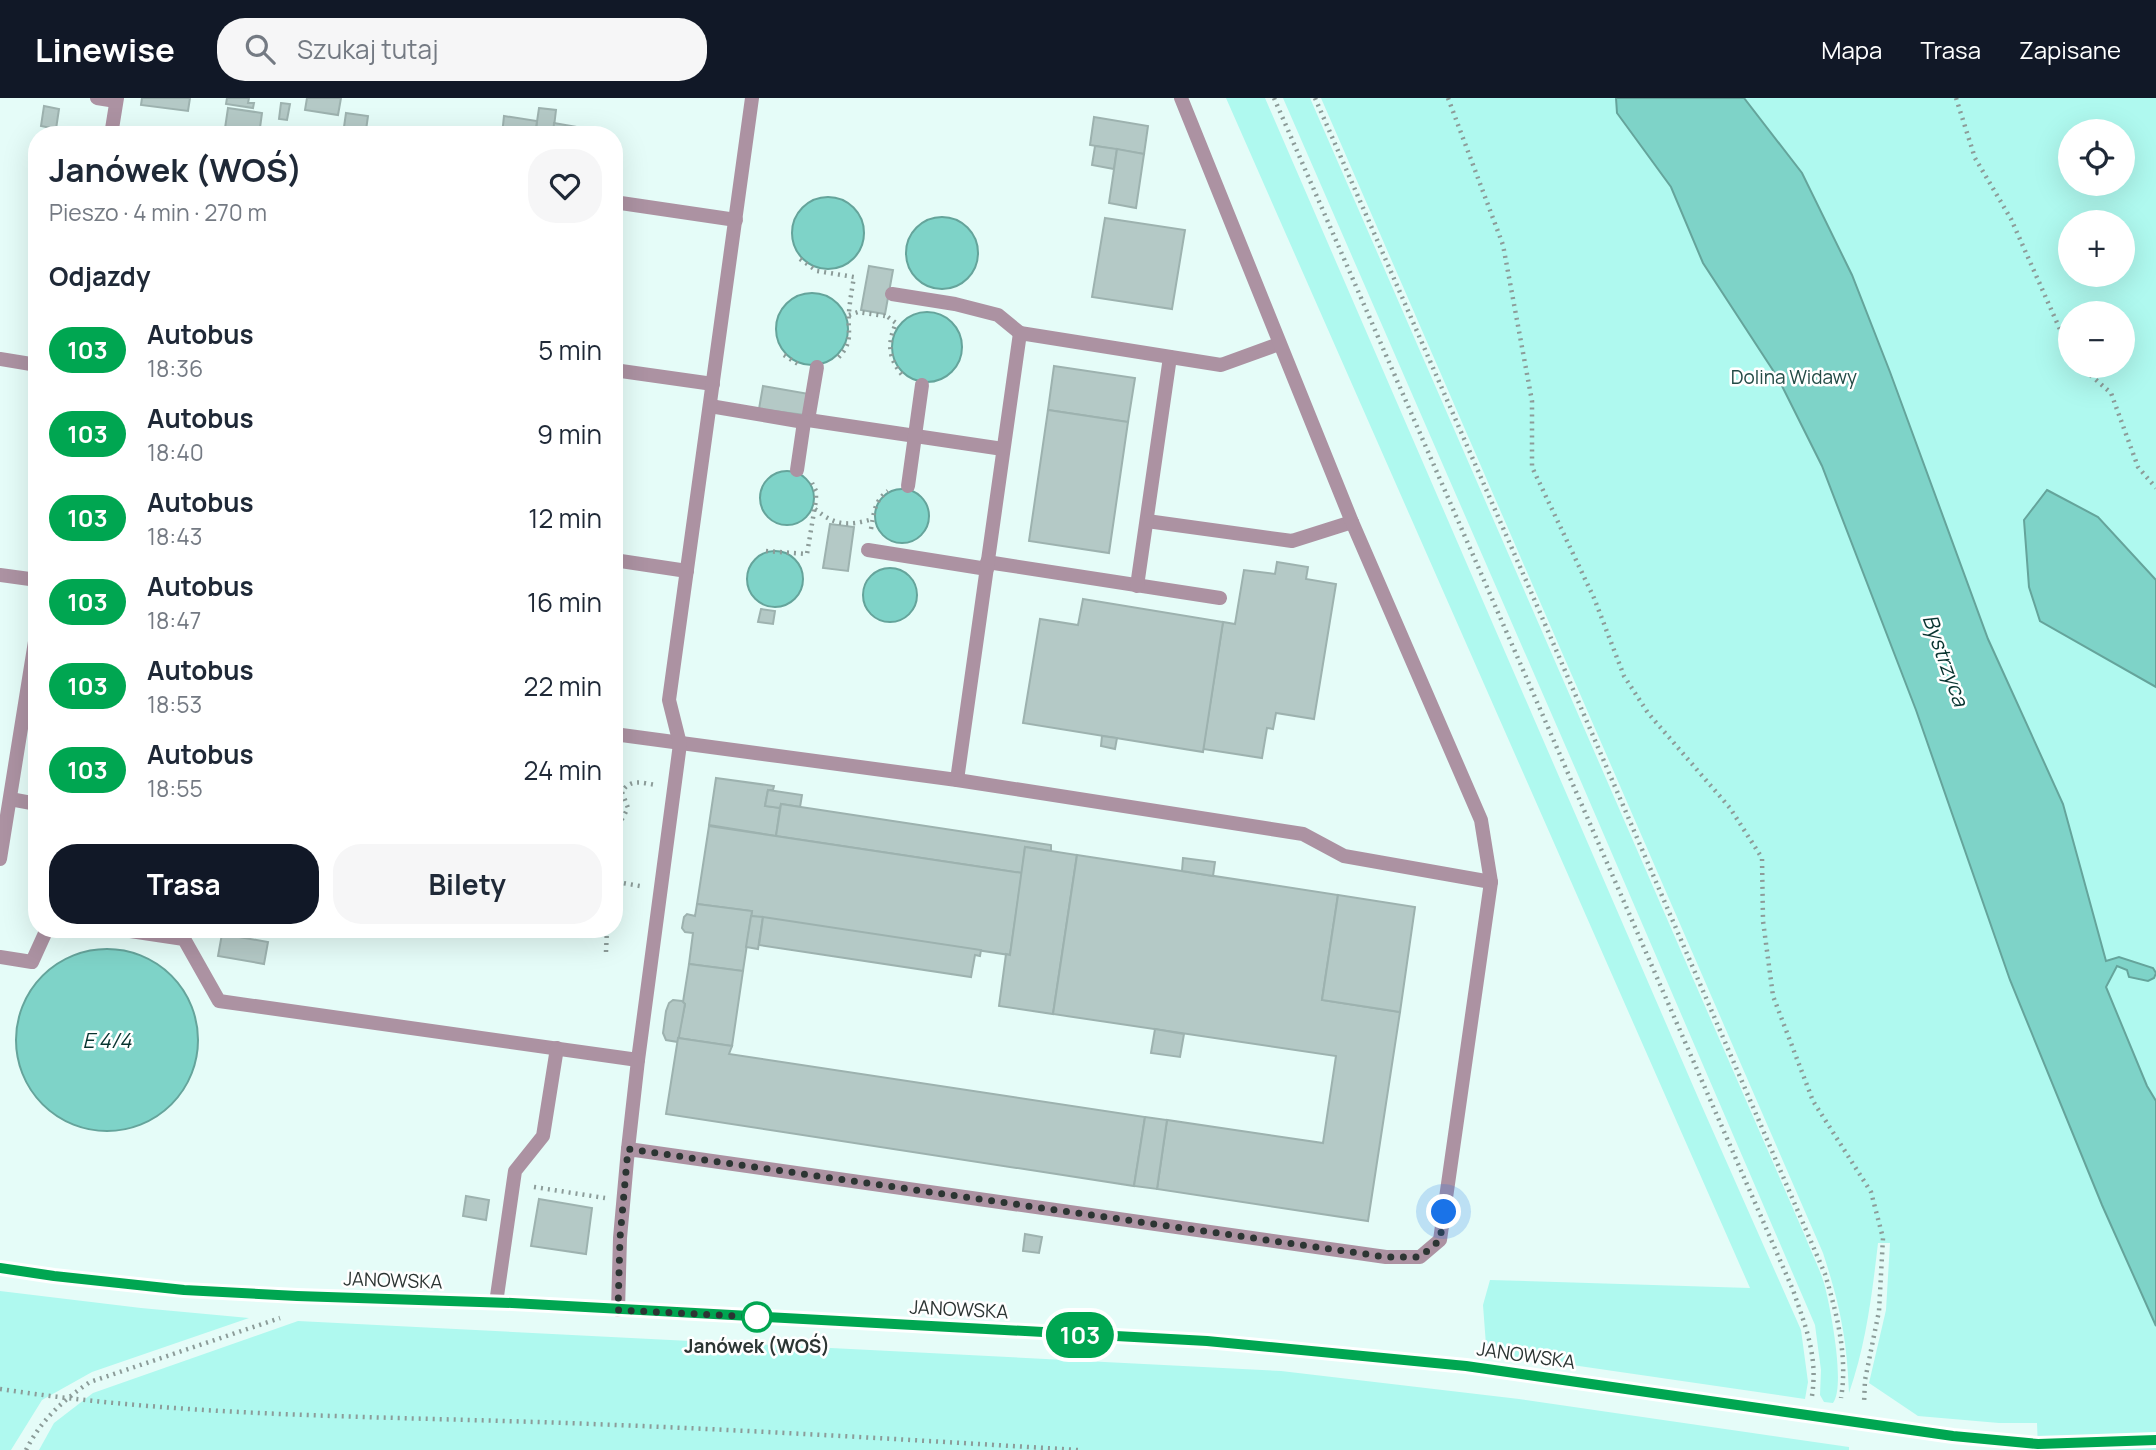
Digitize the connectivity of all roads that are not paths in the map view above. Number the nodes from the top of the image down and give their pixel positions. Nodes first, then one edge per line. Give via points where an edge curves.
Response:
1 (97, 98) edge
2 (752, 98) edge
3 (1181, 98) edge
4 (116, 99) edge
5 (112, 126) edge
6 (623, 203) edge
7 (736, 220) junction
8 (892, 294) dead end
9 (1020, 333) junction
10 (1279, 344) junction
11 (1170, 357) junction
12 (0, 359) edge
13 (28, 364) edge
14 (817, 367) road end
15 (623, 371) edge
16 (713, 384) junction
17 (922, 385) road end
18 (710, 406) junction
19 (806, 421) junction
20 (915, 435) junction
21 (1003, 449) junction
22 (797, 470) road end
23 (908, 486) dead end
24 (1146, 520) junction
25 (1352, 522) junction
26 (867, 550) dead end
27 (623, 561) edge
28 (987, 566) junction
29 (687, 571) junction
30 (0, 575) edge
31 (28, 579) edge
32 (1137, 586) junction
33 (1220, 598) dead end
34 (28, 686) edge
35 (623, 735) edge
36 (680, 744) junction
37 (957, 780) junction
38 (10, 799) junction
39 (28, 802) edge
40 (0, 859) edge
41 (1491, 882) junction
42 (43, 938) edge
43 (177, 938) edge
44 (0, 957) edge
45 (557, 1048) junction
46 (638, 1060) junction
47 (628, 1149) junction
48 (0, 1268) edge
49 (496, 1303) junction
50 (618, 1310) junction
51 (2156, 1440) edge

1 - 4 street
2 - 7 street
3 - 10 street
4 - 5 street
6 - 7 street
7 - 16 street
8 - 9 street via 998,315
9 - 11 street
9 - 21 street
10 - 11 street via 1221,365
10 - 25 street
11 - 24 street
12 - 13 street
14 - 19 street
15 - 16 street
16 - 18 street
17 - 20 street
18 - 19 street
18 - 29 street
19 - 20 street
19 - 22 street
20 - 21 street
20 - 23 street
21 - 28 street
24 - 25 street via 1292,541
24 - 32 street
25 - 41 street via 1481,820
26 - 28 street
27 - 29 street
28 - 32 street
28 - 37 street
29 - 36 street via 669,700
30 - 31 street
32 - 33 street
34 - 38 street
35 - 36 street
36 - 37 street
36 - 46 street
37 - 41 street via 1303,834 1344,856
38 - 39 street
38 - 40 street
41 - 47 street via 1440,1240 1420,1257 1386,1257
42 - 44 street via 32,962
43 - 45 street via 184,939 219,1000
45 - 46 street
45 - 49 street via 543,1136 515,1171
46 - 47 street
47 - 50 street
48 - 49 street, JANOWSKA via 184,1290
49 - 50 street, JANOWSKA
50 - 51 street, JANOWSKA via 1207,1341 1466,1366 1953,1436 2038,1444

